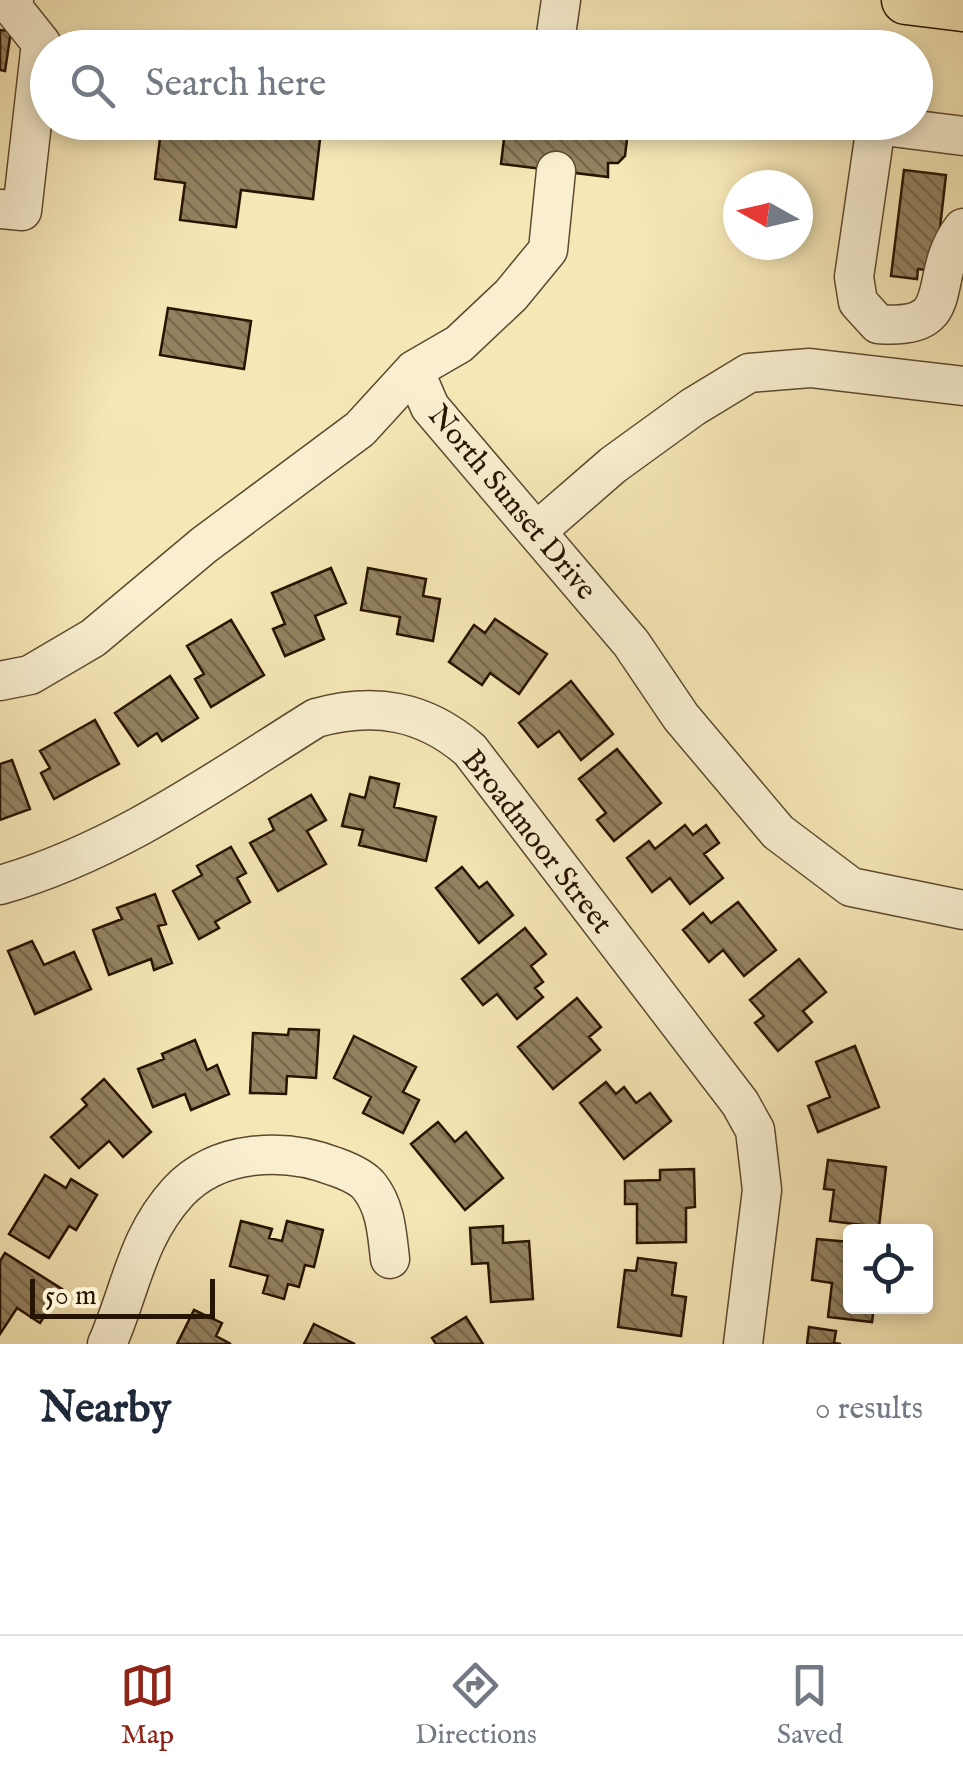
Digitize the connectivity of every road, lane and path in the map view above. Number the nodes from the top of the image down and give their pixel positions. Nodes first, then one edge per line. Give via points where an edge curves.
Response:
1 (906, 0) edge
2 (9, 5) edge
3 (963, 7) edge
4 (31, 30) edge
5 (30, 72) edge
6 (17, 103) edge
7 (933, 132) edge
8 (963, 136) edge
9 (874, 140) edge
10 (556, 171) dead end
11 (0, 208) edge
12 (963, 228) edge
13 (414, 370) junction
14 (963, 386) edge
15 (537, 531) junction
16 (0, 680) edge
17 (0, 886) edge
18 (963, 910) edge
19 (390, 1259) dead end
20 (106, 1344) edge
21 (744, 1344) edge

1 - 3 main road
2 - 4 street
5 - 6 street
6 - 11 street via 22,211
7 - 8 street
9 - 12 street via 854,277 858,302 878,324 909,326 930,318 942,298 952,241
10 - 13 street via 548,250 459,344
13 - 15 street, North Sunset Drive via 430,407
13 - 16 street, North Sunset Drive via 360,429 93,638 30,676
14 - 15 street via 810,368 749,373 613,466
15 - 18 street, North Sunset Drive via 778,832 851,888
17 - 21 street, Broadmoor Street via 142,826 316,718 376,708 425,720 452,735 648,982 755,1130 762,1190
19 - 20 street via 384,1214 368,1184 314,1159 247,1157 193,1178 155,1220

